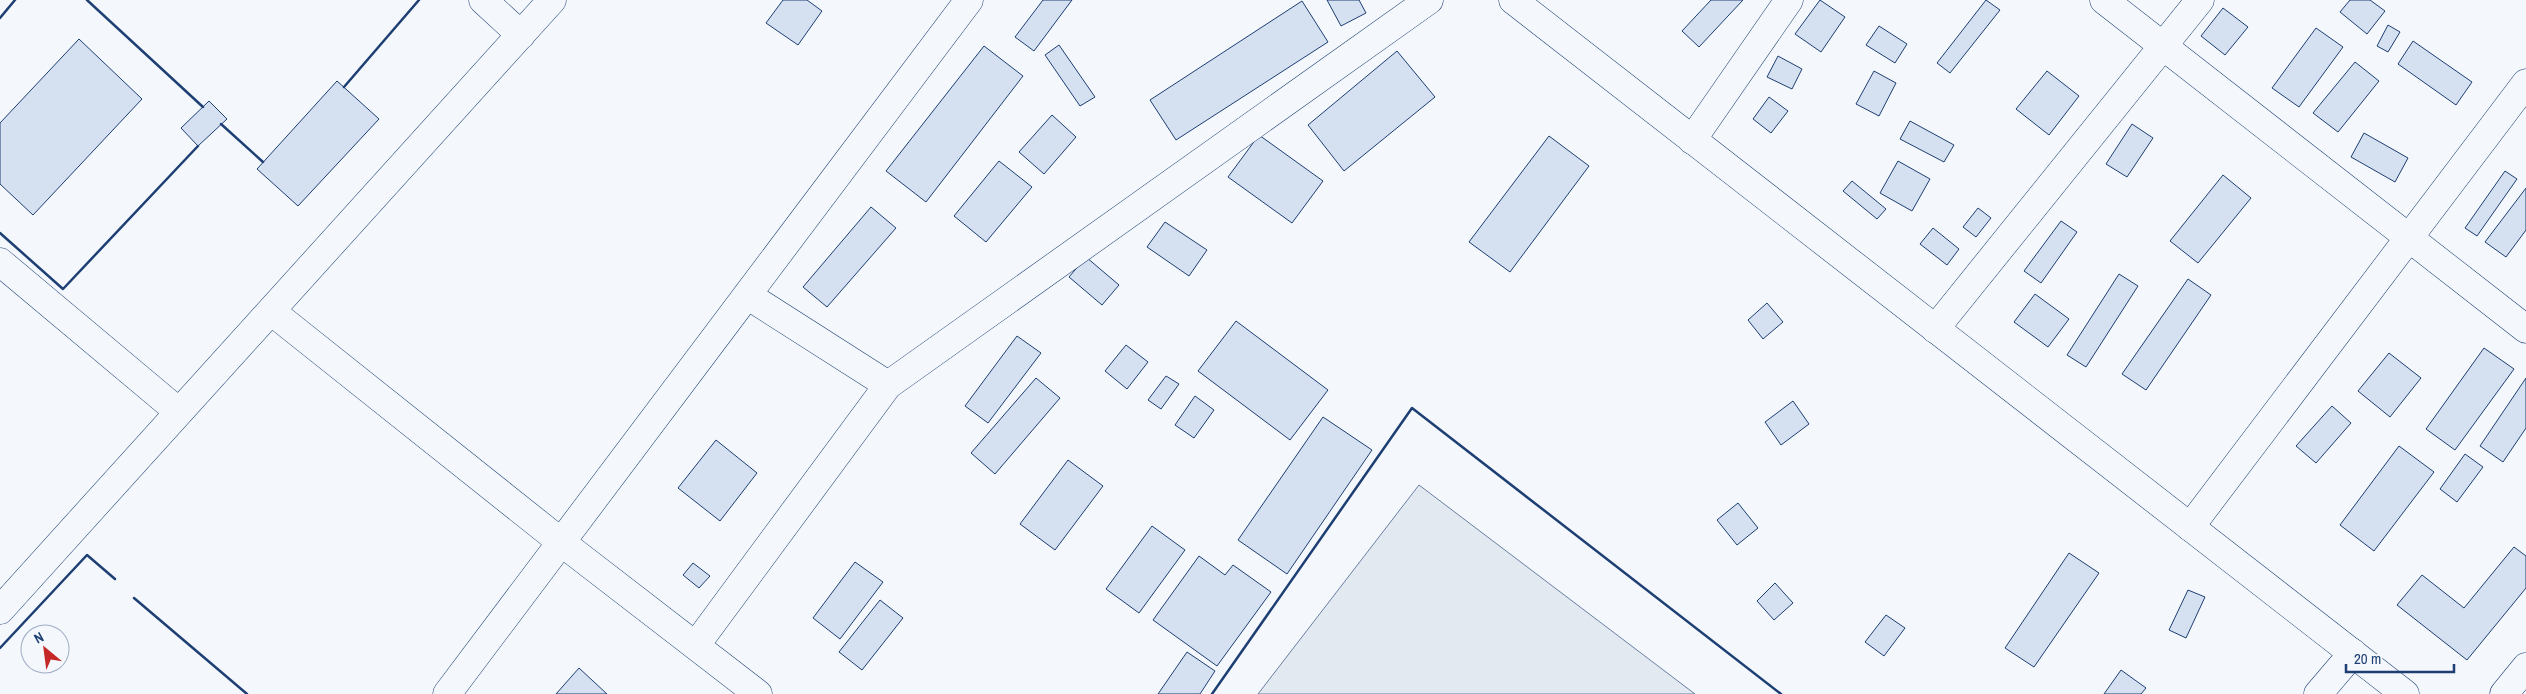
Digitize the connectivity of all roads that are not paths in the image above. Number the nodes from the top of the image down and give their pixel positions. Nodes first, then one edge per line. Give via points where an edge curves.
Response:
1 (483, 0) edge
2 (552, 0) edge
3 (969, 0) edge
4 (1429, 0) edge
5 (1513, 0) edge
6 (1789, 0) edge
7 (2104, 0) edge
8 (2200, 0) edge
9 (520, 35) junction
10 (2164, 47) junction
11 (2526, 83) edge
12 (1692, 140) junction
13 (2409, 238) junction
14 (0, 262) edge
15 (747, 295) junction
16 (271, 311) junction
17 (1935, 329) junction
18 (2526, 329) edge
19 (888, 385) junction
20 (180, 412) junction
21 (2190, 527) junction
22 (561, 542) junction
23 (0, 610) edge
24 (696, 645) junction
25 (2352, 653) junction
26 (2526, 667) edge
27 (447, 694) edge
28 (758, 694) edge
29 (2318, 694) edge
30 (2405, 694) edge
31 (2504, 694) edge

1 - 9 street
2 - 9 street
3 - 15 street
4 - 19 street
5 - 12 street
6 - 12 street
7 - 10 street
8 - 10 street
9 - 16 street
10 - 13 street
10 - 17 street
11 - 13 street
12 - 17 street
13 - 18 street
13 - 21 street
14 - 20 street
15 - 19 street
15 - 22 street
16 - 20 street
16 - 22 street
17 - 21 street
19 - 24 street
20 - 23 street
21 - 25 street
22 - 24 street
22 - 27 street
24 - 28 street
25 - 29 street
25 - 30 street
26 - 31 street

